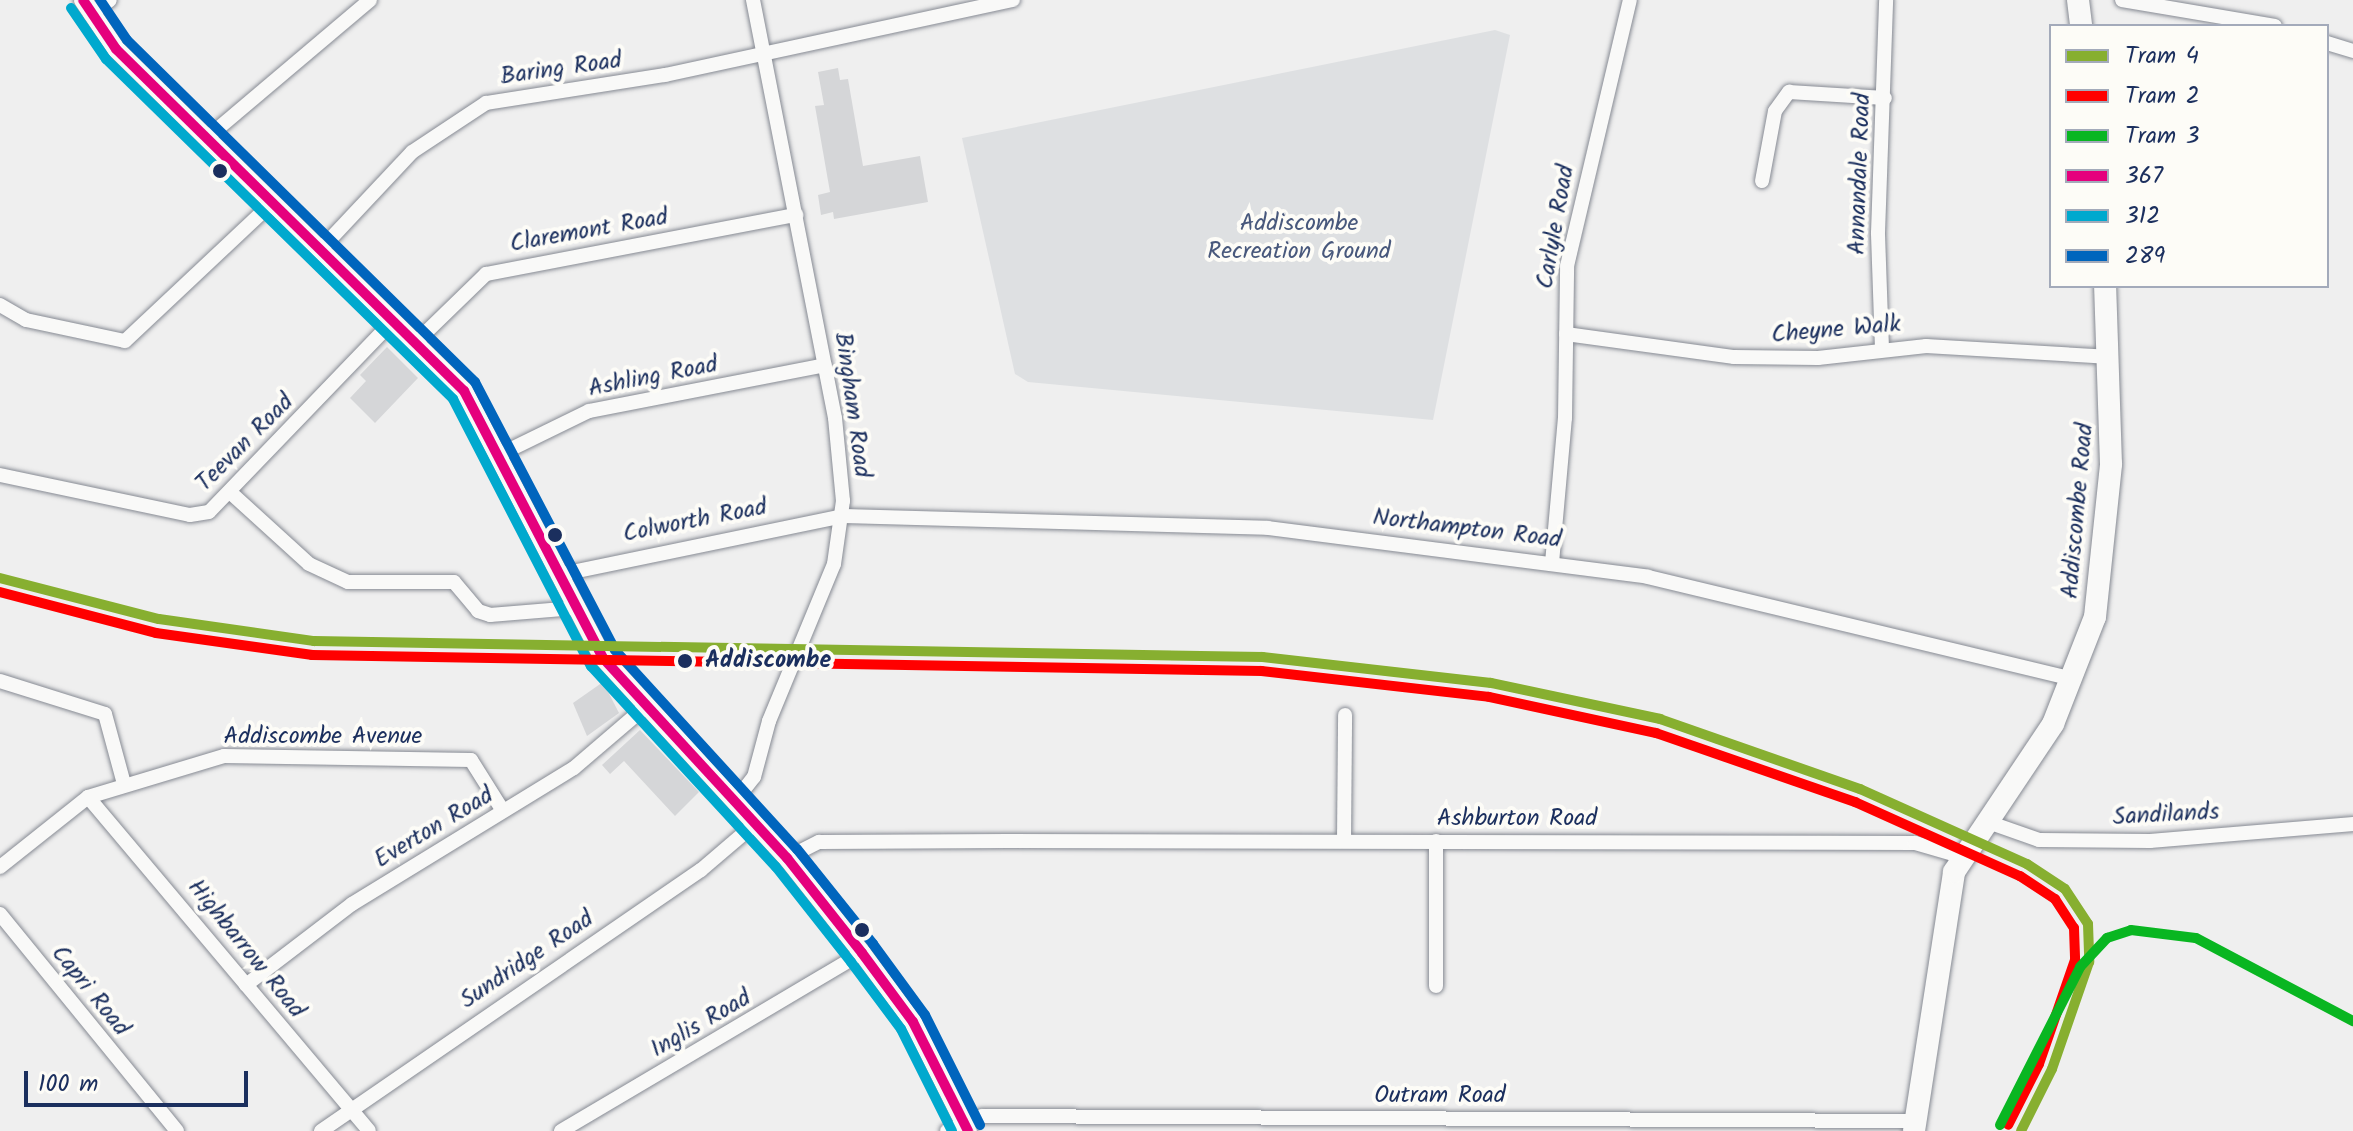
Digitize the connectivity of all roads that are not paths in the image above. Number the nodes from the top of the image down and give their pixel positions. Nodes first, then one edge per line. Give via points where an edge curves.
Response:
1 (110, 0) edge
2 (370, 0) edge
3 (753, 0) edge
4 (1013, 0) edge
5 (1630, 0) edge
6 (1886, 0) edge
7 (2076, 0) edge
8 (2122, 0) edge
9 (87, 7) edge
10 (2081, 24) edge
11 (2263, 24) edge
12 (2329, 44) edge
13 (2353, 51) edge
14 (767, 52) junction
15 (1885, 98) junction
16 (208, 137) junction
17 (1762, 181) dead end
18 (273, 202) junction
19 (796, 215) junction
20 (320, 250) junction
21 (2105, 288) edge
22 (0, 305) edge
23 (393, 321) junction
24 (1566, 334) junction
25 (416, 342) junction
26 (1882, 349) junction
27 (2111, 357) junction
28 (825, 365) junction
29 (499, 455) junction
30 (0, 475) edge
31 (231, 493) junction
32 (842, 516) junction
33 (1552, 563) junction
34 (558, 575) junction
35 (575, 608) junction
36 (2074, 679) junction
37 (0, 681) edge
38 (644, 708) junction
39 (1345, 715) dead end
40 (124, 784) junction
41 (88, 797) junction
42 (735, 801) junction
43 (503, 811) junction
44 (756, 823) junction
45 (2353, 824) edge
46 (1981, 826) junction
47 (1344, 841) junction
48 (1436, 841) junction
49 (1961, 854) junction
50 (787, 858) junction
51 (0, 867) edge
52 (0, 914) edge
53 (862, 953) junction
54 (246, 985) junction
55 (1436, 986) dead end
56 (350, 1109) junction
57 (1351, 1124) edge
58 (1914, 1126) edge
59 (967, 1127) edge
60 (177, 1131) edge
61 (321, 1131) edge
62 (369, 1131) edge
63 (561, 1131) edge
64 (947, 1131) edge

1 - 9 street
2 - 16 street
3 - 14 street, Bingham Road
4 - 14 street, Baring Road
5 - 24 street, Carlyle Road via 1571,241
6 - 15 street, Annandale Road
7 - 10 highway
8 - 11 street
9 - 16 main road via 116,49
12 - 13 street
14 - 19 street, Bingham Road
14 - 20 street, Baring Road via 473,109 412,152
15 - 17 street via 1789,92 1775,111
15 - 26 street, Annandale Road via 1878,233
16 - 18 main road
18 - 20 main road
18 - 22 street via 125,341 26,320
19 - 25 street, Claremont Road via 486,274
19 - 28 street, Bingham Road
20 - 23 main road
21 - 27 highway, Addiscombe Road
23 - 25 main road
23 - 31 street, Teevan Road
24 - 26 street, Cheyne Walk via 1734,357 1818,358
24 - 33 street, Carlyle Road
25 - 29 main road via 464,391
26 - 27 street, Cheyne Walk via 1945,346
27 - 36 highway, Addiscombe Road via 2103,571
28 - 29 street, Ashling Road via 589,411
28 - 32 street, Bingham Road
29 - 34 main road
30 - 31 street, Teevan Road via 190,515 209,512
31 - 35 street via 309,564 343,581 446,581 464,587 475,608 490,615 546,615
32 - 33 street, Northampton Road via 1263,528
32 - 34 street, Colworth Road
32 - 42 street, Bingham Road via 827,585 769,721 754,777
33 - 36 street, Northampton Road via 1679,583
34 - 35 main road
35 - 38 main road via 603,658
36 - 46 highway, Addiscombe Road via 2044,740
37 - 40 street via 105,714
38 - 42 main road
38 - 43 street, Everton Road via 574,768
39 - 47 street
40 - 41 street, Addiscombe Avenue
40 - 43 street, Addiscombe Avenue via 224,756 471,760
41 - 51 street, Addiscombe Avenue
41 - 54 street, Highbarrow Road
42 - 44 main road
43 - 54 street, Everton Road via 352,904
44 - 50 main road
44 - 56 street, Sundridge Road via 701,870
45 - 46 street, Sandilands via 2150,841 2039,840
46 - 49 highway, Addiscombe Road
47 - 48 street, Ashburton Road
47 - 50 street, Ashburton Road via 819,842
48 - 49 street, Ashburton Road via 1915,843
48 - 55 street
49 - 58 highway, Addiscombe Road
50 - 53 main road
52 - 60 street, Capri Road
53 - 59 main road via 913,1022
53 - 63 street, Inglis Road
54 - 56 street, Highbarrow Road
56 - 61 street, Sundridge Road
56 - 62 street, Highbarrow Road
57 - 58 street, Outram Road
57 - 59 street, Outram Road via 982,1116
59 - 64 street, Outram Road

